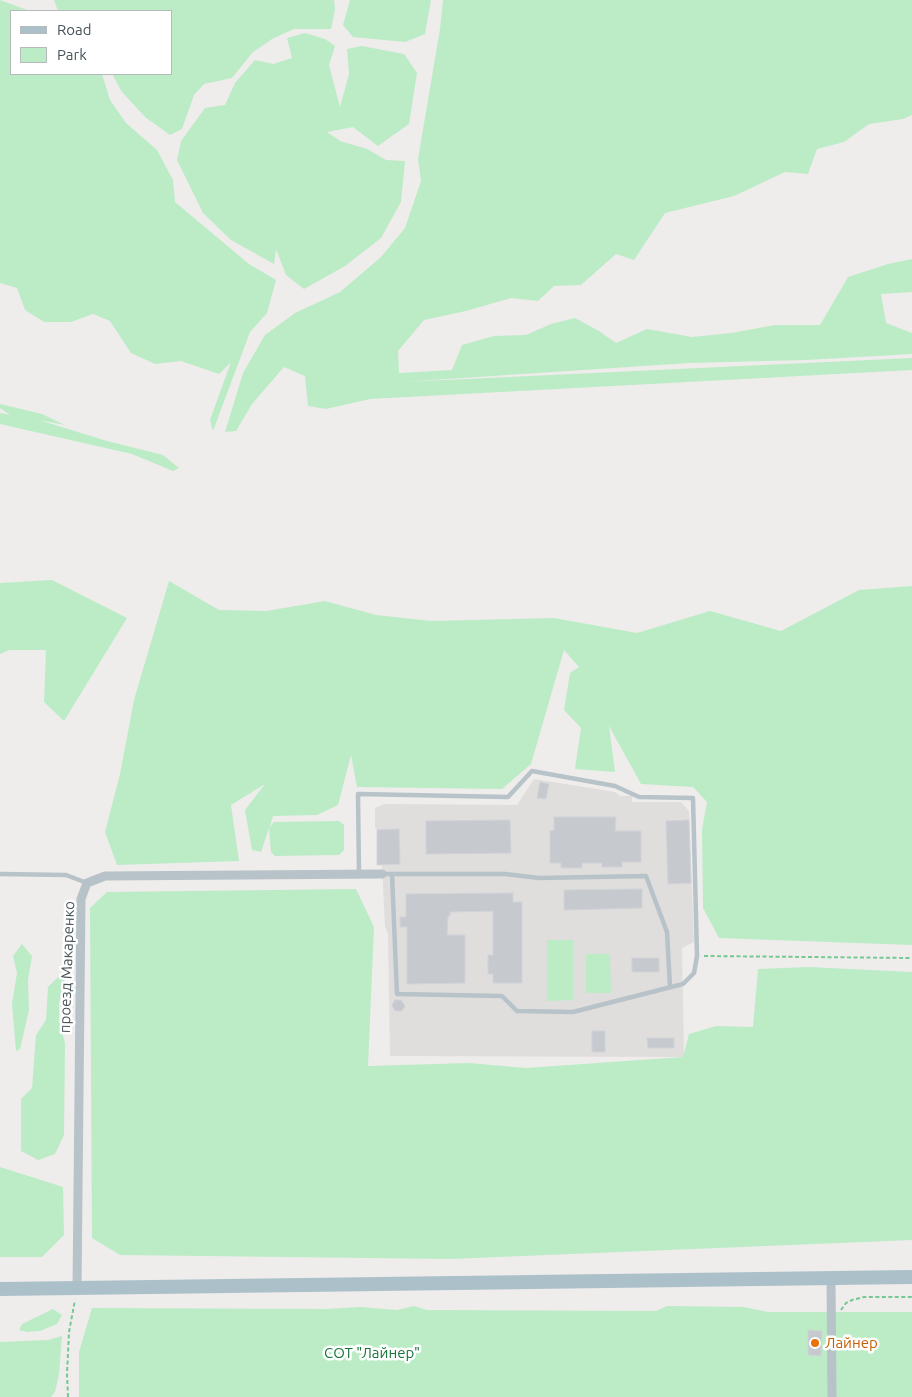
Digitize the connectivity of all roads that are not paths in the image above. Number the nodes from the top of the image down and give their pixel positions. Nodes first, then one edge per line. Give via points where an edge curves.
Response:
1 (0, 874) edge
2 (360, 874) junction
3 (382, 874) joint
4 (392, 874) junction
5 (87, 883) junction
6 (670, 987) junction
7 (912, 1277) edge
8 (830, 1279) junction
9 (77, 1288) junction
10 (0, 1289) edge
11 (832, 1397) edge

1 - 5 lane via 66,874
2 - 3 street, проезд Макаренко
2 - 5 street, проезд Макаренко via 105,876
2 - 6 lane via 358,794 508,797 532,772 615,786 640,797 693,798 697,956 694,973 683,984
3 - 4 lane
4 - 6 lane via 505,874 539,878 646,876 667,932
4 - 6 lane via 397,994 502,996 517,1011 572,1012
5 - 9 street, проезд Макаренко via 81,899
7 - 8 main road
8 - 9 main road
8 - 11 street
9 - 10 main road

